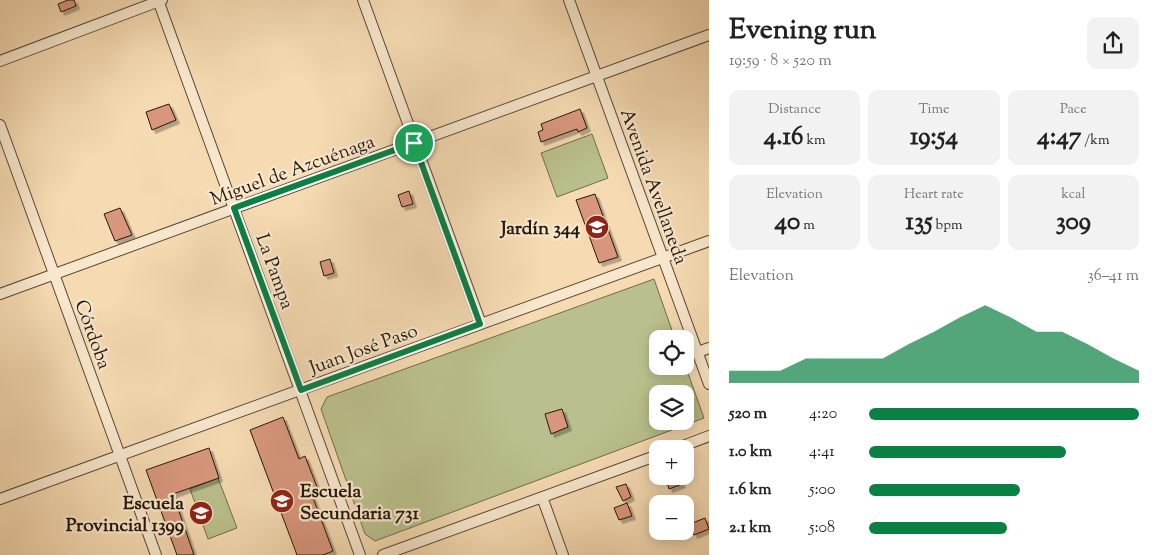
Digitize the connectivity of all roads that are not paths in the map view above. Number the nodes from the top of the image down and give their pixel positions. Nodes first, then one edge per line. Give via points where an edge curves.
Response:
1 (160, 0) edge
2 (362, 0) edge
3 (569, 0) edge
4 (709, 35) edge
5 (0, 61) edge
6 (597, 76) junction
7 (0, 125) edge
8 (414, 143) junction
9 (234, 208) junction
10 (709, 241) edge
11 (663, 258) junction
12 (54, 274) junction
13 (0, 294) edge
14 (480, 324) junction
15 (709, 348) edge
16 (698, 352) junction
17 (709, 384) edge
18 (301, 390) junction
19 (709, 436) edge
20 (694, 442) edge
21 (120, 455) junction
22 (649, 458) edge
23 (542, 498) junction
24 (0, 499) edge
25 (156, 555) edge
26 (360, 555) edge
27 (383, 555) edge
28 (563, 555) edge

1 - 5 street
1 - 9 street, La Pampa
2 - 8 street
3 - 6 street, Avenida Avellaneda
4 - 6 street, Miguel de Azcuénaga
6 - 8 street, Miguel de Azcuénaga
6 - 11 street, Avenida Avellaneda
7 - 12 street, Córdoba
8 - 9 street, Miguel de Azcuénaga
8 - 14 street
9 - 12 street, Miguel de Azcuénaga
9 - 18 street, La Pampa
10 - 11 street, Juan José Paso
11 - 14 street, Juan José Paso
11 - 16 street, Avenida Avellaneda
12 - 13 street, Miguel de Azcuénaga
12 - 21 street, Córdoba
14 - 18 street, Juan José Paso
15 - 16 street
16 - 17 street, Avenida Avellaneda
18 - 21 street, Juan José Paso
18 - 26 street, La Pampa
19 - 20 street
21 - 24 street, Juan José Paso
21 - 25 street, Córdoba
22 - 23 street
23 - 27 street
23 - 28 street

